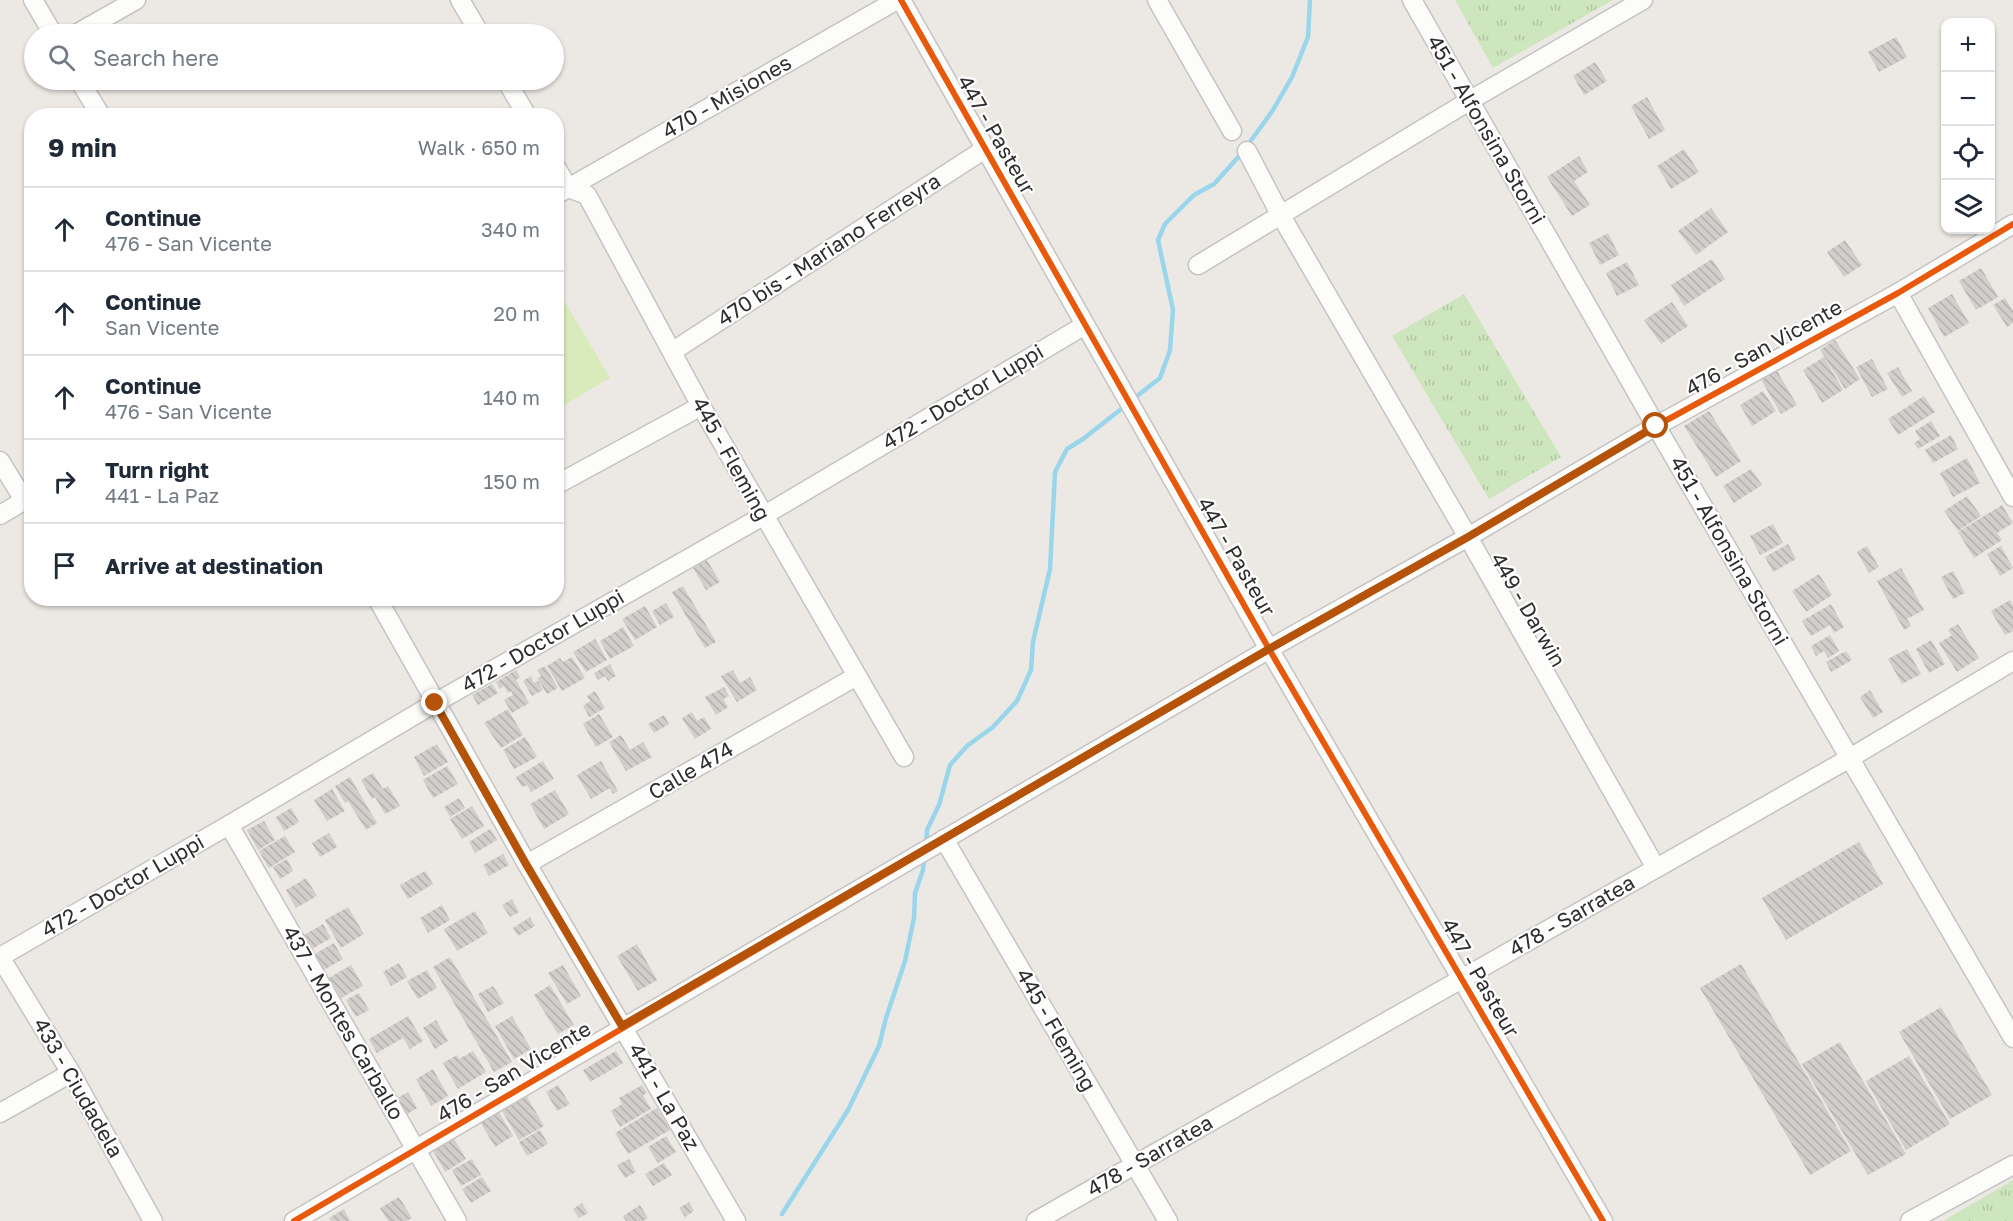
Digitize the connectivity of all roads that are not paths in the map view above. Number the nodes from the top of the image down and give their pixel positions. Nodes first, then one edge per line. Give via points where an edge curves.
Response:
1 (33, 0) edge
2 (136, 0) edge
3 (460, 0) edge
4 (899, 0) edge
5 (1156, 0) edge
6 (1412, 0) edge
7 (1643, 0) edge
8 (47, 24) edge
9 (94, 24) edge
10 (474, 24) edge
11 (85, 90) edge
12 (512, 90) edge
13 (1469, 101) junction
14 (96, 108) edge
15 (522, 108) edge
16 (1232, 131) dead end
17 (985, 149) junction
18 (1247, 151) dead end
19 (564, 190) edge
20 (564, 191) edge
21 (1280, 214) junction
22 (2013, 224) edge
23 (1198, 265) dead end
24 (1898, 293) junction
25 (1085, 325) junction
26 (673, 351) junction
27 (701, 406) junction
28 (1656, 426) junction
29 (0, 461) edge
30 (564, 481) edge
31 (24, 493) edge
32 (2013, 497) edge
33 (24, 500) edge
34 (0, 515) edge
35 (763, 516) junction
36 (1468, 537) junction
37 (381, 606) edge
38 (1269, 649) junction
39 (2013, 661) edge
40 (855, 677) junction
41 (435, 703) junction
42 (904, 757) dead end
43 (1850, 758) junction
44 (229, 825) junction
45 (942, 840) junction
46 (526, 864) junction
47 (1656, 868) junction
48 (0, 957) edge
49 (1461, 979) junction
50 (622, 1026) junction
51 (2013, 1038) edge
52 (71, 1073) junction
53 (0, 1113) edge
54 (417, 1149) junction
55 (1135, 1164) junction
56 (2013, 1165) edge
57 (153, 1221) edge
58 (294, 1221) edge
59 (457, 1221) edge
60 (736, 1221) edge
61 (1036, 1221) edge
62 (1168, 1221) edge
63 (1603, 1221) edge
64 (1910, 1221) edge

1 - 8 street
2 - 9 street
3 - 10 street
4 - 17 street, 447 - Pasteur
4 - 19 street, 470 - Misiones
5 - 16 street
6 - 13 street, 451 - Alfonsina Storni
7 - 13 street
11 - 14 street
12 - 15 street
13 - 21 street
13 - 28 street, 451 - Alfonsina Storni
17 - 25 street, 447 - Pasteur
17 - 26 street, 470 bis - Mariano Ferreyra
18 - 21 street, 449 - Darwin
20 - 26 street, 445 - Fleming via 587,195
21 - 23 street
21 - 36 street, 449 - Darwin
22 - 24 street, 476 - San Vicente
24 - 28 street, 476 - San Vicente
24 - 32 street
25 - 35 street, 472 - Doctor Luppi
25 - 38 street, 447 - Pasteur
26 - 27 street, 445 - Fleming
27 - 30 street
27 - 35 street, 445 - Fleming
28 - 36 street, 476 - San Vicente
28 - 43 street, 451 - Alfonsina Storni
29 - 31 street
33 - 34 street
35 - 40 street, 445 - Fleming
35 - 41 street, 472 - Doctor Luppi
36 - 38 street, 476 - San Vicente
36 - 47 street, 449 - Darwin
37 - 41 street, 441 - La Paz
38 - 45 street, 476 - San Vicente
38 - 49 street, 447 - Pasteur
39 - 43 street, 478 - Sarratea
40 - 42 street, 445 - Fleming
40 - 46 street, Calle 474
41 - 44 street, 472 - Doctor Luppi
41 - 46 street, 441 - La Paz
43 - 47 street, 478 - Sarratea
43 - 51 street, 451 - Alfonsina Storni
44 - 48 street, 472 - Doctor Luppi
44 - 54 street, 437 - Montes Carballo
45 - 50 street, 476 - San Vicente
45 - 55 street, 445 - Fleming
46 - 50 street, 441 - La Paz
47 - 49 street, 478 - Sarratea
48 - 52 street, 433 - Ciudadela
49 - 55 street, 478 - Sarratea
49 - 63 street, 447 - Pasteur
50 - 54 street, 476 - San Vicente
50 - 60 street, 441 - La Paz
52 - 53 street
52 - 57 street, 433 - Ciudadela
54 - 58 street, 476 - San Vicente
54 - 59 street, 437 - Montes Carballo
55 - 61 street, 478 - Sarratea
55 - 62 street, 445 - Fleming
56 - 64 street

